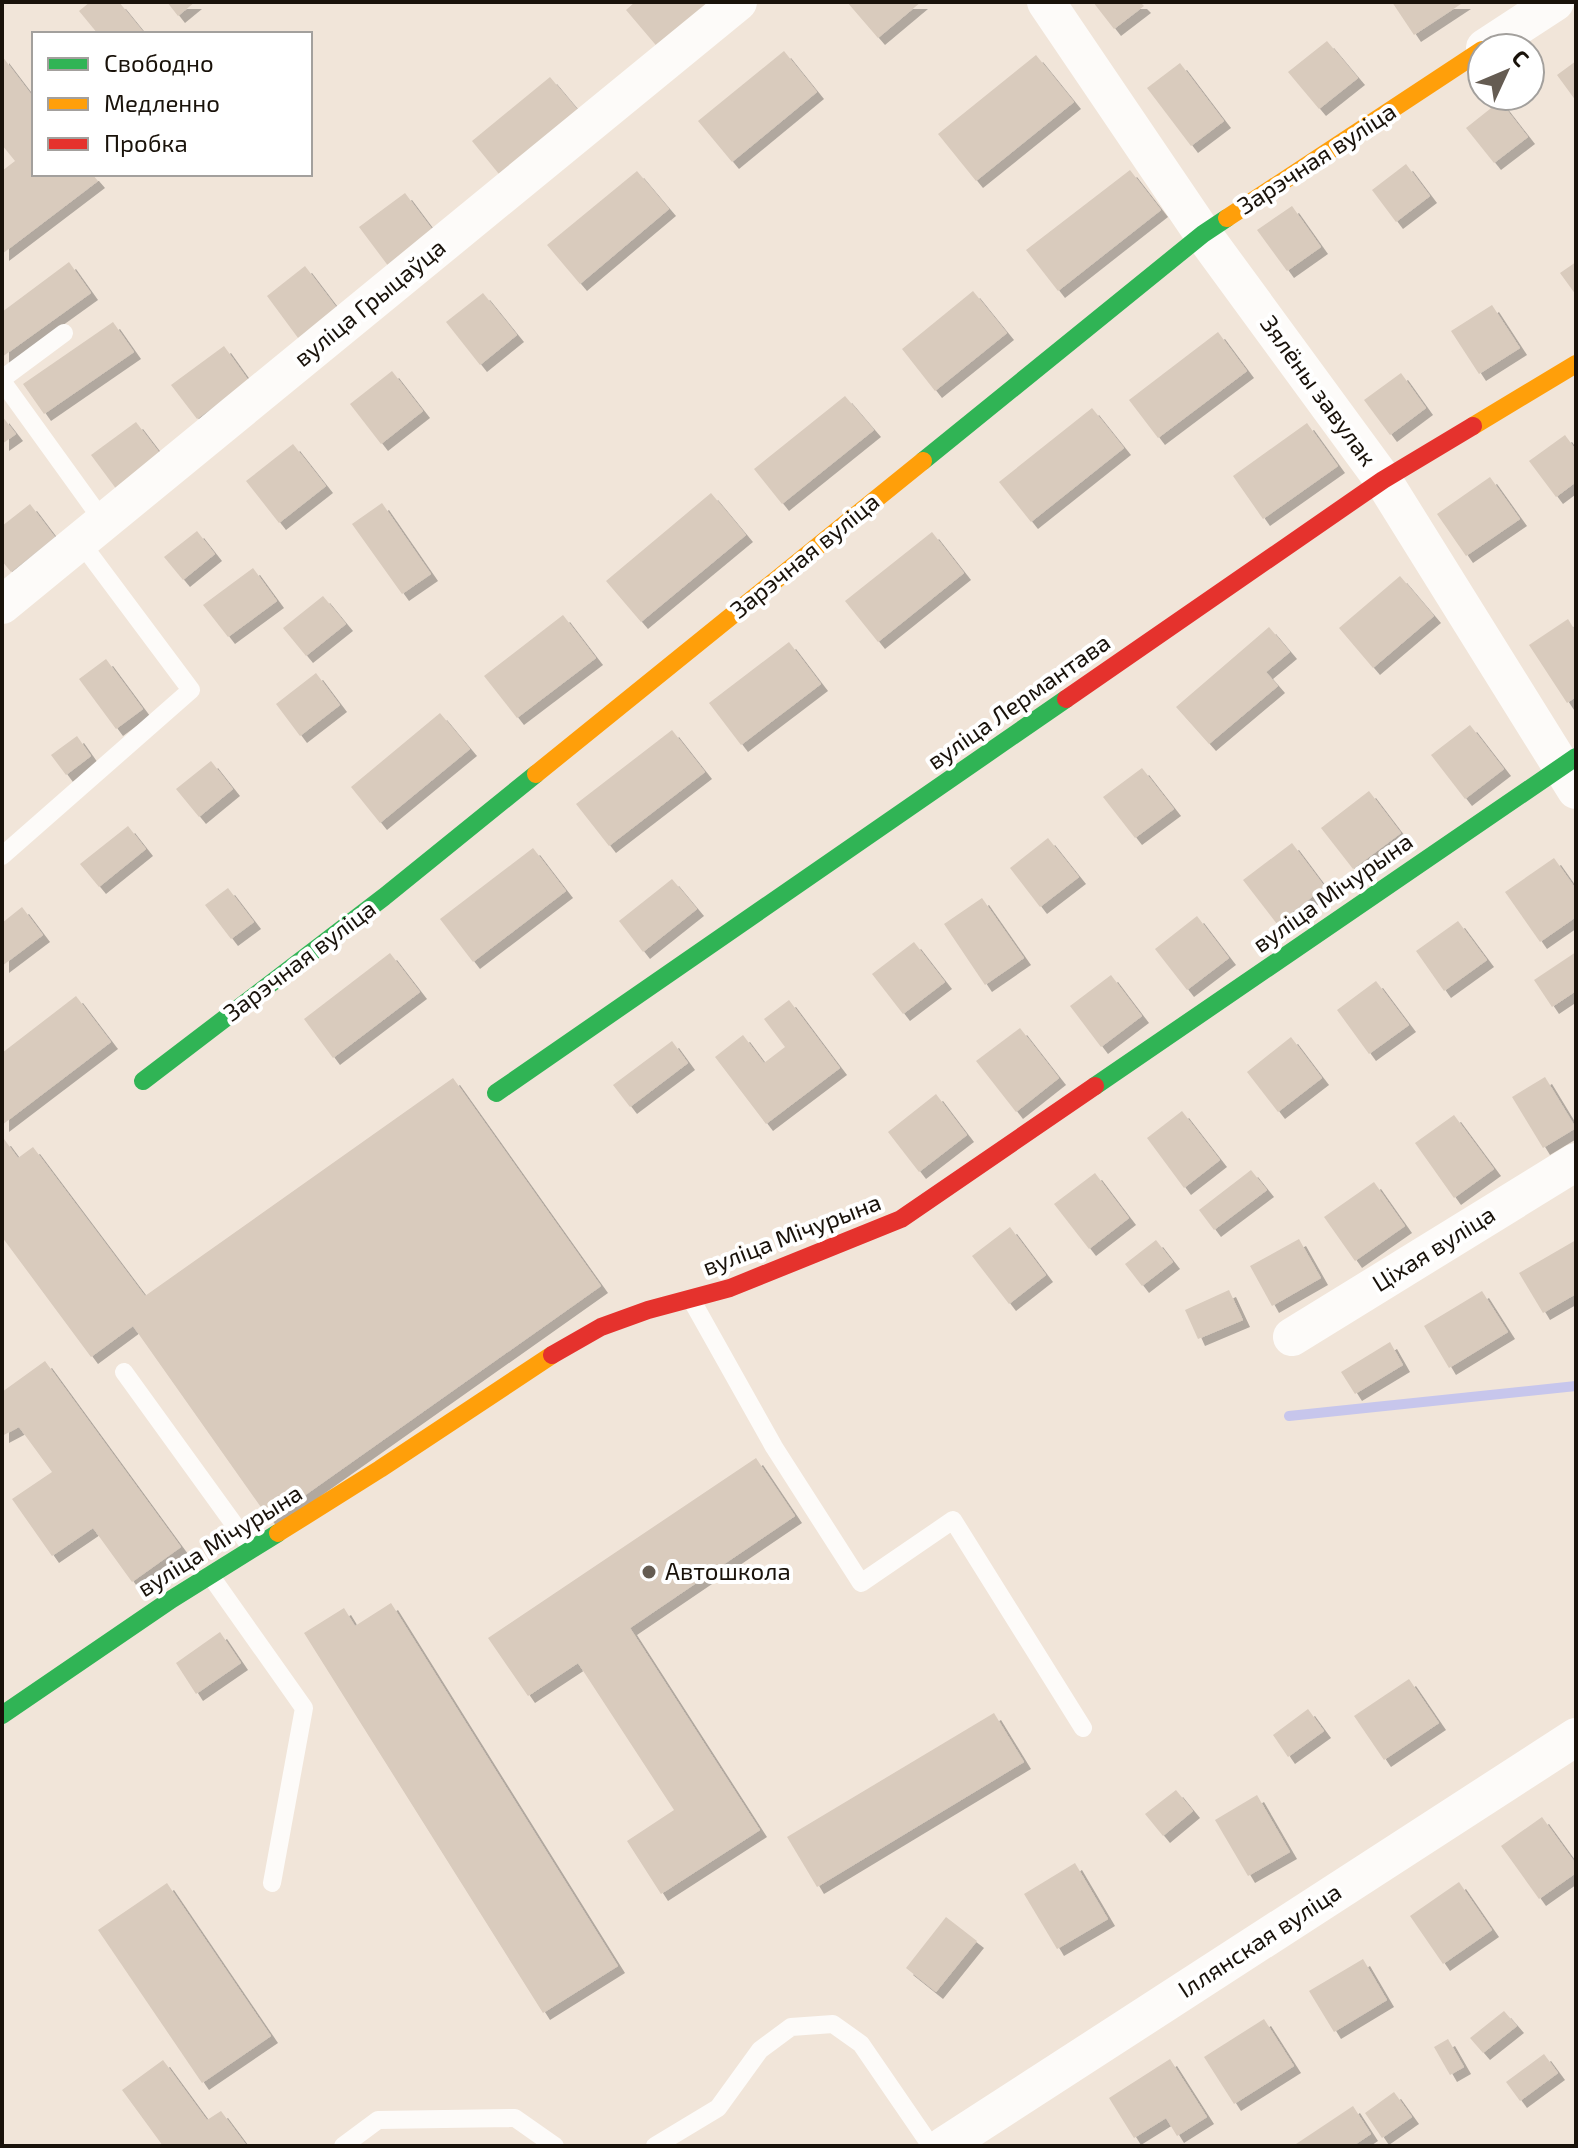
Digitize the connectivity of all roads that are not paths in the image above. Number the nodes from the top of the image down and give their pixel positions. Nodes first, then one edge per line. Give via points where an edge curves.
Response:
1 (738, 2) edge
2 (1046, 2) edge
3 (1555, 2) edge
4 (1510, 32) edge
5 (1466, 61) edge
6 (1203, 234) junction
7 (64, 333) dead end
8 (1576, 364) edge
9 (2, 380) edge
10 (1383, 480) junction
11 (91, 531) junction
12 (2, 605) edge
13 (1571, 771) edge
14 (2, 856) edge
15 (143, 1081) dead end
16 (496, 1093) dead end
17 (1576, 1162) edge
18 (691, 1299) junction
19 (1292, 1337) dead end
20 (124, 1372) dead end
21 (252, 1549) junction
22 (210, 1575) junction
23 (2, 1715) edge
24 (1083, 1728) dead end
25 (1576, 1737) edge
26 (272, 1883) dead end
27 (343, 2146) edge
28 (555, 2146) edge
29 (655, 2146) edge
30 (931, 2146) edge
31 (944, 2146) edge

1 - 11 street, вуліца Грыцаўца
2 - 6 street, Зялёны завулак
3 - 4 street, Зарэчная вуліца
5 - 6 street, Зарэчная вуліца
6 - 10 street, Зялёны завулак
6 - 15 street, Зарэчная вуліца via 384,897
7 - 9 lane
8 - 10 street, вуліца Лермантава
9 - 11 lane
10 - 13 street, Зялёны завулак
10 - 16 street, вуліца Лермантава
11 - 12 street, вуліца Грыцаўца
11 - 14 lane via 191,690
13 - 18 street, вуліца Мічурына via 901,1219
17 - 19 street, Ціхая вуліца
18 - 21 street, вуліца Мічурына via 601,1327 544,1359
18 - 24 lane via 774,1447 861,1583 953,1520
20 - 21 lane
21 - 22 street, вуліца Мічурына
22 - 23 street, вуліца Мічурына
22 - 26 lane via 304,1708
25 - 31 street, Іллянская вуліца
27 - 28 lane via 378,2120 515,2118
29 - 30 lane via 718,2108 760,2050 791,2027 833,2024 861,2044

